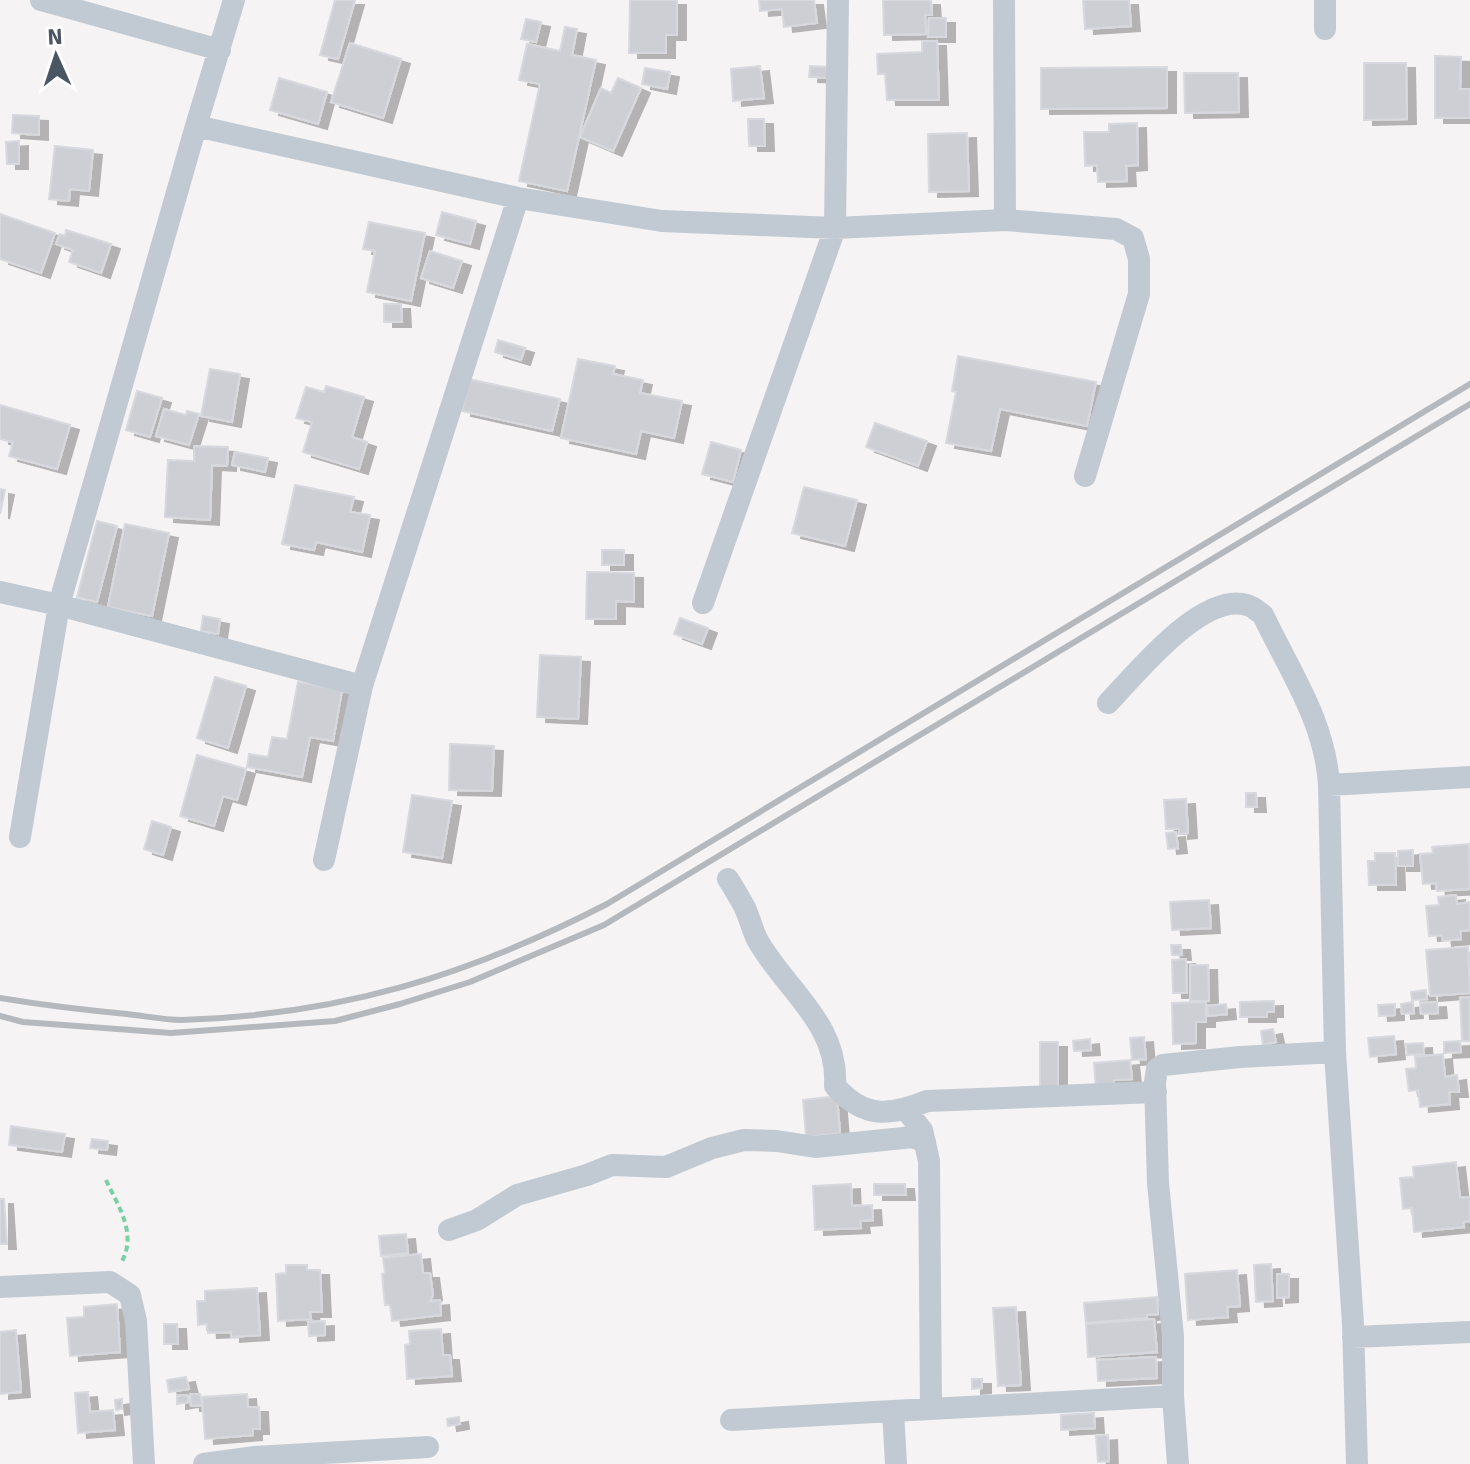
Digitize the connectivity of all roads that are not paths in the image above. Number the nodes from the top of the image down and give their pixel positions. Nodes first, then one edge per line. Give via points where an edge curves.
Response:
1 (41, 0) edge
2 (234, 0) edge
3 (838, 0) edge
4 (1004, 0) edge
5 (1325, 0) edge
6 (1325, 29) dead end
7 (220, 50) junction
8 (196, 126) junction
9 (518, 198) junction
10 (1005, 220) junction
11 (835, 228) junction
12 (1085, 476) dead end
13 (0, 592) edge
14 (703, 603) dead end
15 (59, 605) junction
16 (362, 686) junction
17 (1108, 703) dead end
18 (1470, 777) edge
19 (1329, 785) junction
20 (20, 837) dead end
21 (324, 860) dead end
22 (728, 879) dead end
23 (1335, 1052) junction
24 (1156, 1092) junction
25 (906, 1110) junction
26 (925, 1142) junction
27 (449, 1230) dead end
28 (0, 1287) edge
29 (1470, 1332) edge
30 (1353, 1337) junction
31 (1173, 1396) junction
32 (931, 1408) junction
33 (893, 1411) junction
34 (731, 1420) dead end
35 (428, 1447) dead end
36 (144, 1464) edge
37 (204, 1464) edge
38 (896, 1464) edge
39 (1178, 1464) edge
40 (1357, 1464) edge

1 - 7 street
2 - 7 street
3 - 11 street
4 - 10 street
5 - 6 street
7 - 8 street
8 - 9 street
8 - 15 street
9 - 11 street via 662,221
9 - 16 street
10 - 11 street
10 - 12 street via 1116,229 1133,238 1139,294
11 - 14 street
13 - 15 street
15 - 16 street
15 - 20 street
16 - 21 street
17 - 19 street via 1178,630 1215,607 1247,604 1263,615 1318,724
18 - 19 street
19 - 23 street
22 - 25 street via 760,945 826,1036 835,1086 874,1113
23 - 24 street via 1163,1065 1157,1069
23 - 30 street
24 - 25 street via 927,1101
24 - 31 street
25 - 26 street
26 - 27 street via 913,1137 815,1147 744,1140 666,1167 612,1165 517,1195
26 - 32 street
28 - 36 street via 110,1282 130,1295
29 - 30 street
30 - 40 street
31 - 32 street
31 - 39 street
32 - 33 street
33 - 34 street
33 - 38 street
35 - 37 street

